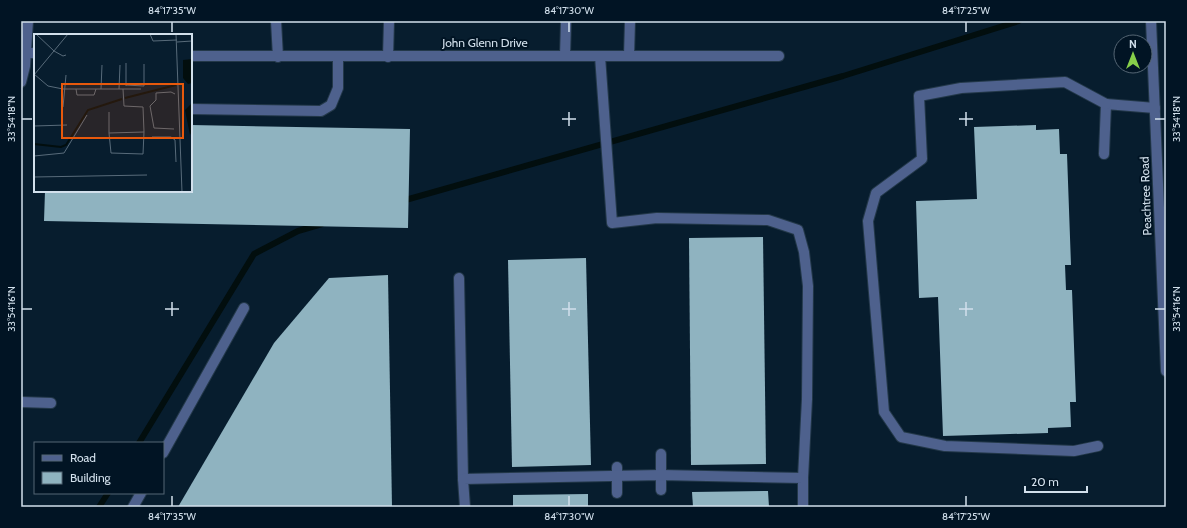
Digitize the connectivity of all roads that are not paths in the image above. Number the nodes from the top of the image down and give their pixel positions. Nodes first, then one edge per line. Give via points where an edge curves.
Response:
1 (28, 21) edge
2 (276, 21) edge
3 (389, 21) edge
4 (566, 21) edge
5 (630, 21) edge
6 (1151, 21) edge
7 (27, 53) edge
8 (192, 56) edge
9 (565, 56) junction
10 (600, 56) junction
11 (629, 56) junction
12 (779, 56) dead end
13 (278, 57) junction
14 (338, 57) junction
15 (388, 57) junction
16 (21, 82) edge
17 (1106, 104) junction
18 (1155, 108) junction
19 (192, 109) edge
20 (1104, 154) dead end
21 (459, 278) dead end
22 (244, 308) dead end
23 (1166, 371) edge
24 (21, 402) edge
25 (51, 403) dead end
26 (1098, 446) dead end
27 (164, 451) edge
28 (661, 454) dead end
29 (617, 472) junction
30 (661, 475) junction
31 (803, 478) junction
32 (463, 479) junction
33 (661, 490) dead end
34 (617, 493) dead end
35 (140, 494) edge
36 (133, 507) edge
37 (465, 507) edge
38 (803, 507) edge

1 - 7 street
2 - 13 street
3 - 15 street
4 - 9 street
5 - 11 street
6 - 18 street, Peachtree Road
7 - 16 street
8 - 13 street, John Glenn Drive
9 - 10 street, John Glenn Drive
9 - 15 street, John Glenn Drive
10 - 11 street, John Glenn Drive
10 - 31 street via 612,223 657,218 768,220 798,230 804,252 808,286
11 - 12 street, John Glenn Drive
13 - 14 street, John Glenn Drive
14 - 15 street, John Glenn Drive
14 - 19 street via 338,88 331,105 321,111
17 - 18 street
17 - 20 street
17 - 26 street via 1065,82 961,88 919,96 922,160 876,193 868,221 884,412 901,437 945,446 1074,451
18 - 23 street, Peachtree Road
21 - 32 street
22 - 27 street
24 - 25 street
28 - 30 street
29 - 30 street
29 - 32 street
29 - 34 street
30 - 31 street
30 - 33 street
31 - 38 street
32 - 37 street
35 - 36 street

